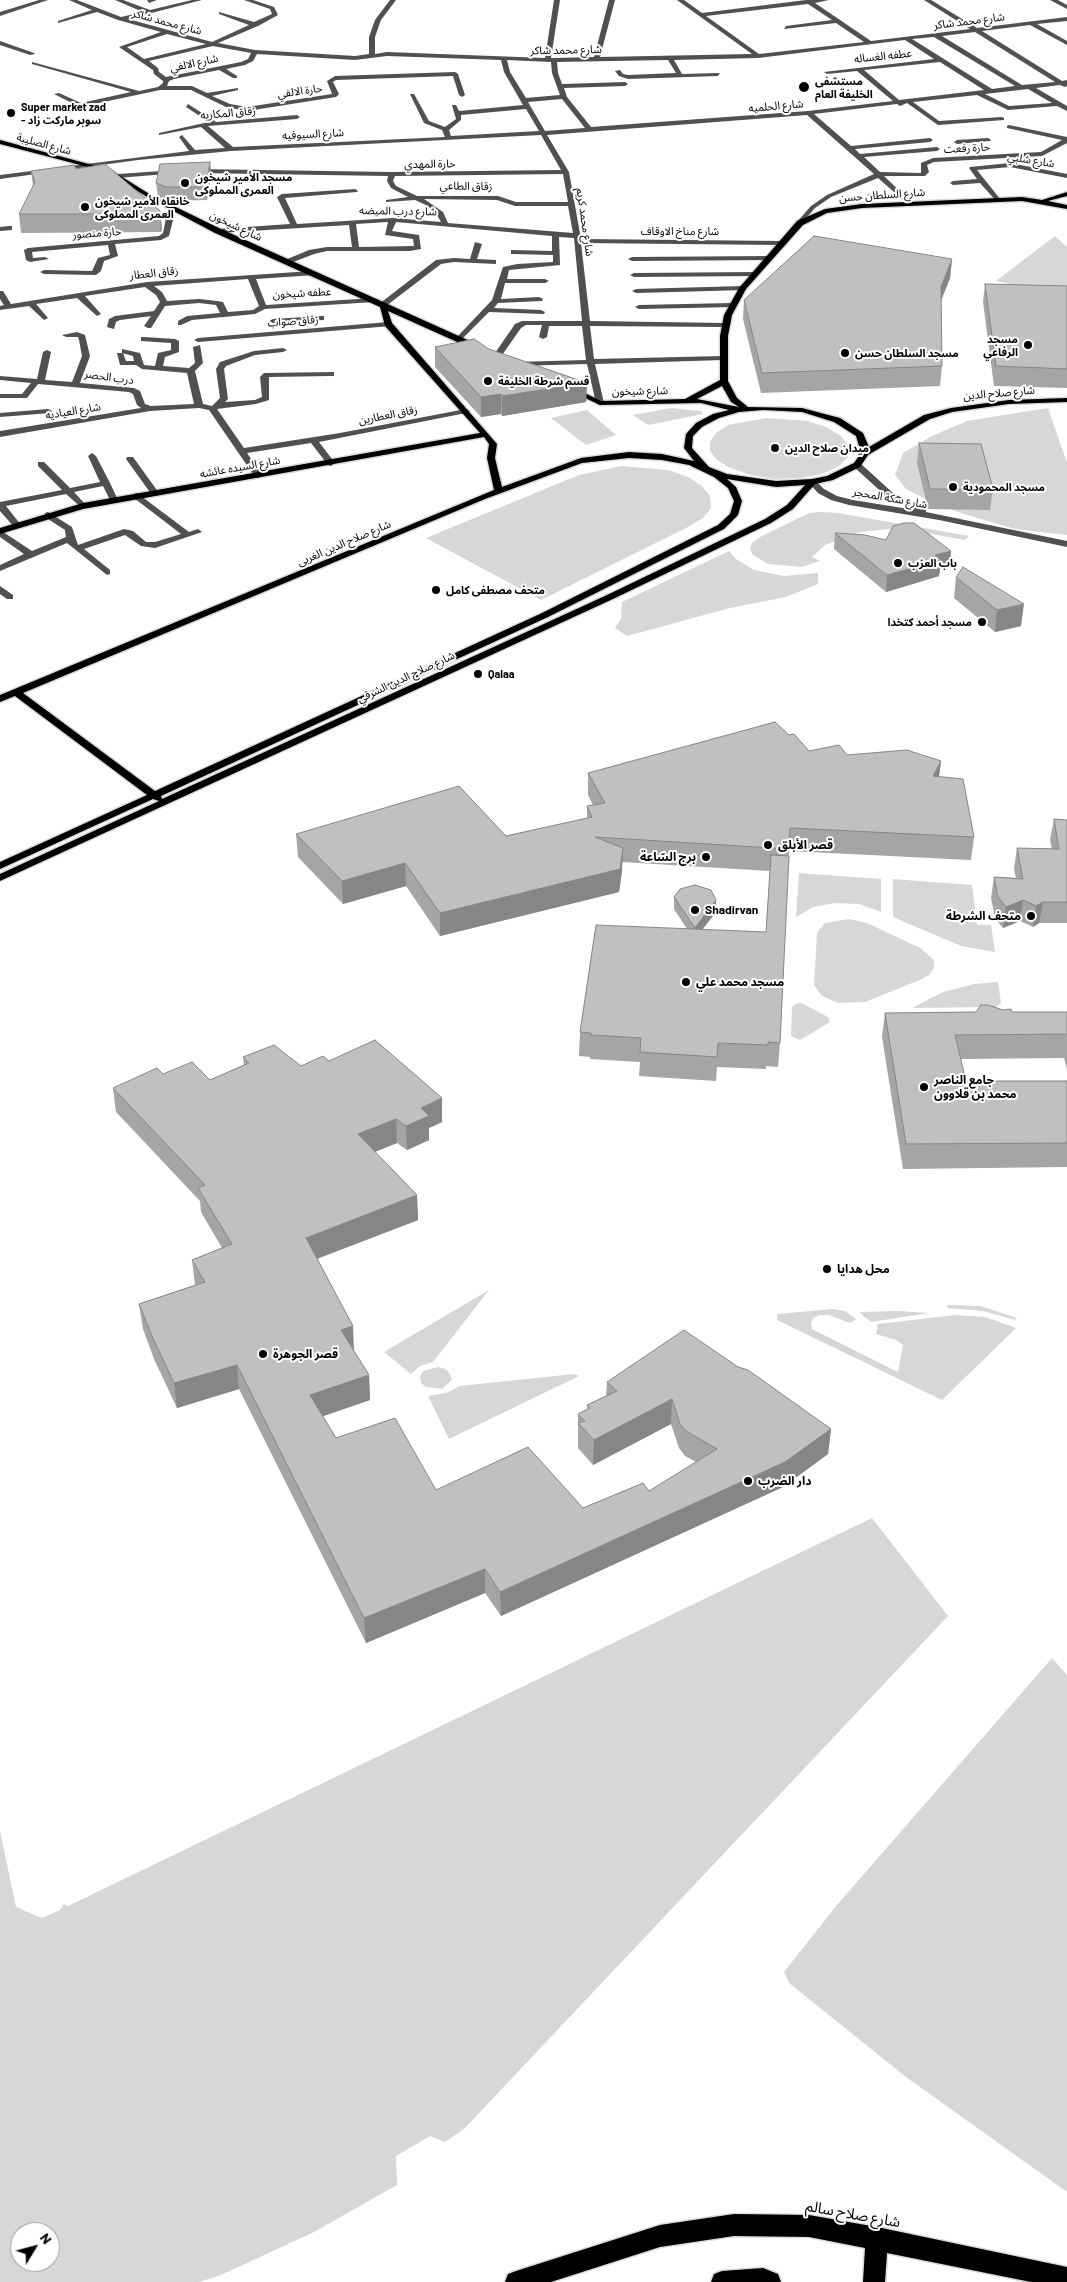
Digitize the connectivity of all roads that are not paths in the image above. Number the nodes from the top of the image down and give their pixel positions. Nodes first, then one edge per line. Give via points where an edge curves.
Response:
1 (45, 0) edge
2 (72, 0) edge
3 (118, 0) edge
4 (199, 0) edge
5 (247, 0) edge
6 (393, 0) edge
7 (557, 0) edge
8 (612, 0) edge
9 (680, 0) edge
10 (826, 0) edge
11 (926, 0) edge
12 (1053, 0) edge
13 (808, 1) edge
14 (1067, 7) edge
15 (97, 10) junction
16 (149, 12) junction
17 (2, 13) edge
18 (220, 13) dead end
19 (701, 15) junction
20 (120, 19) junction
21 (1067, 19) edge
22 (838, 21) junction
23 (60, 22) dead end
24 (1032, 24) junction
25 (256, 25) junction
26 (786, 28) dead end
27 (974, 30) junction
28 (166, 32) junction
29 (936, 35) junction
30 (907, 39) junction
31 (0, 43) edge
32 (870, 43) junction
33 (212, 44) junction
34 (1067, 44) edge
35 (255, 52) junction
36 (32, 54) dead end
37 (372, 56) junction
38 (758, 56) junction
39 (670, 58) junction
40 (504, 60) junction
41 (551, 60) junction
42 (596, 60) junction
43 (941, 60) junction
44 (143, 61) junction
45 (199, 62) dead end
46 (34, 63) dead end
47 (712, 65) junction
48 (219, 68) junction
49 (858, 69) junction
50 (211, 70) junction
51 (618, 71) dead end
52 (827, 72) dead end
53 (677, 76) junction
54 (235, 77) dead end
55 (166, 80) junction
56 (724, 82) dead end
57 (625, 84) dead end
58 (1065, 84) edge
59 (560, 86) junction
60 (1030, 87) junction
61 (160, 88) junction
62 (1022, 88) junction
63 (236, 89) dead end
64 (140, 92) junction
65 (992, 92) junction
66 (57, 94) dead end
67 (980, 94) junction
68 (206, 95) junction
69 (412, 95) dead end
70 (462, 95) dead end
71 (564, 97) junction
72 (524, 100) junction
73 (910, 103) junction
74 (900, 104) junction
75 (1059, 104) junction
76 (188, 106) dead end
77 (528, 107) junction
78 (1067, 109) edge
79 (808, 114) junction
80 (297, 117) dead end
81 (1002, 119) dead end
82 (214, 123) junction
83 (962, 123) junction
84 (202, 125) junction
85 (1009, 127) dead end
86 (445, 129) junction
87 (589, 129) junction
88 (967, 129) dead end
89 (544, 133) junction
90 (161, 134) dead end
91 (973, 134) dead end
92 (182, 137) dead end
93 (1066, 138) edge
94 (449, 139) junction
95 (930, 140) dead end
96 (979, 140) junction
97 (988, 140) dead end
98 (0, 142) edge
99 (957, 142) dead end
100 (1008, 146) dead end
101 (850, 148) junction
102 (231, 149) junction
103 (937, 149) dead end
104 (193, 152) junction
105 (1024, 155) junction
106 (858, 156) junction
107 (83, 165) junction
108 (566, 172) junction
109 (392, 174) junction
110 (878, 175) junction
111 (118, 176) junction
112 (1067, 176) edge
113 (0, 177) edge
114 (294, 179) junction
115 (982, 181) junction
116 (953, 183) dead end
117 (355, 191) dead end
118 (299, 193) junction
119 (1067, 194) edge
120 (415, 198) junction
121 (997, 200) junction
122 (388, 201) dead end
123 (1041, 201) junction
124 (572, 204) junction
125 (910, 204) junction
126 (1067, 207) edge
127 (172, 208) junction
128 (392, 220) junction
129 (352, 222) junction
130 (445, 223) junction
131 (800, 223) junction
132 (294, 225) junction
133 (466, 225) junction
134 (9, 228) dead end
135 (0, 229) edge
136 (218, 231) junction
137 (555, 234) junction
138 (464, 235) dead end
139 (577, 238) junction
140 (629, 242) junction
141 (111, 243) junction
142 (782, 243) junction
143 (478, 244) dead end
144 (356, 249) junction
145 (514, 252) dead end
146 (556, 253) junction
147 (768, 258) junction
148 (45, 259) dead end
149 (632, 259) junction
150 (473, 261) junction
151 (288, 262) junction
152 (493, 262) dead end
153 (44, 272) dead end
154 (312, 273) junction
155 (755, 274) junction
156 (634, 275) junction
157 (251, 277) junction
158 (502, 281) junction
159 (545, 281) dead end
160 (147, 284) junction
161 (743, 288) junction
162 (636, 291) junction
163 (0, 293) edge
164 (79, 295) junction
165 (374, 300) junction
166 (539, 300) dead end
167 (496, 301) junction
168 (31, 303) junction
169 (324, 303) junction
170 (161, 304) junction
171 (383, 304) junction
172 (732, 305) junction
173 (263, 306) junction
174 (4, 307) edge
175 (639, 308) junction
176 (486, 310) junction
177 (156, 312) junction
178 (541, 312) dead end
179 (97, 314) dead end
180 (225, 315) junction
181 (44, 318) dead end
182 (321, 318) junction
183 (273, 321) dead end
184 (181, 323) dead end
185 (546, 323) junction
186 (587, 323) junction
187 (641, 323) junction
188 (388, 324) junction
189 (725, 325) junction
190 (148, 326) dead end
191 (111, 327) dead end
192 (326, 330) junction
193 (66, 335) dead end
194 (543, 337) dead end
195 (144, 339) dead end
196 (460, 339) junction
197 (243, 346) junction
198 (283, 350) dead end
199 (47, 352) dead end
200 (497, 356) junction
201 (724, 358) junction
202 (590, 361) junction
203 (139, 363) junction
204 (515, 364) junction
205 (160, 368) junction
206 (192, 371) junction
207 (532, 372) edge
208 (331, 374) dead end
209 (0, 378) edge
210 (724, 380) junction
211 (39, 381) junction
212 (75, 384) junction
213 (566, 387) edge
214 (0, 396) edge
215 (1067, 400) edge
216 (680, 401) junction
217 (600, 403) junction
218 (199, 406) junction
219 (215, 406) junction
220 (150, 410) junction
221 (742, 410) junction
222 (48, 411) dead end
223 (466, 411) junction
224 (0, 415) edge
225 (0, 423) edge
226 (3, 434) edge
227 (486, 434) junction
228 (313, 440) junction
229 (241, 451) junction
230 (865, 453) junction
231 (92, 456) dead end
232 (130, 459) dead end
233 (331, 463) junction
234 (41, 464) dead end
235 (857, 465) junction
236 (706, 469) junction
237 (258, 475) junction
238 (812, 482) junction
239 (106, 483) junction
240 (68, 490) junction
241 (498, 490) junction
242 (154, 493) junction
243 (137, 496) junction
244 (114, 500) junction
245 (0, 505) edge
246 (84, 506) junction
247 (48, 514) junction
248 (939, 517) junction
249 (17, 525) junction
250 (0, 532) edge
251 (198, 532) dead end
252 (188, 535) junction
253 (69, 539) junction
254 (1067, 544) edge
255 (77, 548) junction
256 (31, 555) junction
257 (0, 568) edge
258 (107, 572) dead end
259 (0, 590) edge
260 (10, 597) dead end
261 (16, 692) junction
262 (0, 699) edge
263 (154, 795) junction
264 (165, 802) junction
265 (0, 866) edge
266 (0, 878) edge
267 (877, 2238) junction
268 (1067, 2278) edge
269 (516, 2282) edge
270 (722, 2282) edge
271 (770, 2282) edge
272 (874, 2282) edge

1 - 17 street
2 - 15 street, شارع محمد شاكر
3 - 16 street
4 - 16 street
5 - 25 street via 275,12 272,18
6 - 37 street via 378,20 372,37
7 - 41 street
8 - 42 street
9 - 19 street
10 - 13 street
11 - 27 street
12 - 14 street
13 - 19 street
13 - 22 street
15 - 20 street, شارع محمد شاكر
15 - 23 street
16 - 20 street
18 - 25 street
19 - 38 street
20 - 28 street, شارع محمد شاكر
21 - 24 street, شارع محمد شاكر
22 - 26 street
22 - 32 street
24 - 27 street, شارع محمد شاكر
24 - 34 street
25 - 33 street
27 - 29 street, شارع محمد شاكر
27 - 58 street
28 - 33 street, شارع محمد شاكر
28 - 44 street via 122,47
29 - 30 street, شارع محمد شاكر
29 - 62 street
30 - 32 street, شارع محمد شاكر
30 - 43 street
31 - 36 street
32 - 38 street, شارع محمد شاكر
33 - 35 street, شارع محمد شاكر
33 - 44 street
35 - 37 street, شارع محمد شاكر via 356,58
35 - 48 street, شارع الالفي via 248,62
37 - 40 street, شارع محمد شاكر
38 - 47 street, شارع محمد شاكر
39 - 42 street, شارع محمد شاكر
39 - 47 street, شارع محمد شاكر
39 - 53 street via 681,74
40 - 41 street, شارع محمد شاكر
40 - 72 street, شارع محمد كريم via 507,72
41 - 42 street, شارع محمد شاكر
41 - 59 street
43 - 49 street, عطفه الغساله
43 - 65 street
44 - 55 street
45 - 50 street
46 - 64 street
47 - 53 street
47 - 56 street
48 - 50 street, شارع الالفي
48 - 54 street
49 - 52 street, عطفه الغساله
49 - 74 street
50 - 55 street, شارع الالفي
51 - 53 street via 628,77
55 - 61 street, شارع الالفي
57 - 59 street
58 - 60 street, شارع الحلميه
59 - 71 street
60 - 62 street, شارع الحلميه
60 - 75 street
61 - 64 street, شارع الالفي
61 - 68 street, حارة الالفي via 192,88
62 - 65 street, شارع الحلميه
63 - 68 street
64 - 66 street, شارع الالفي via 80,105
65 - 67 street, شارع الحلميه
67 - 73 street, شارع الحلميه
67 - 75 street via 1008,108
68 - 70 street, حارة الالفي via 228,106 247,108 334,96 330,81 335,78 455,74
69 - 86 street via 426,122
71 - 72 street
71 - 87 street
72 - 77 street, شارع محمد كريم
73 - 74 street, شارع الحلميه
73 - 83 street via 935,123
74 - 79 street, شارع الحلميه
75 - 78 street
76 - 82 street
77 - 86 street via 456,110 460,119
77 - 89 street, شارع محمد كريم
79 - 87 street, شارع الحلميه
79 - 101 street
80 - 82 street, زقاق المكاريه
81 - 83 street
82 - 84 street, زقاق المكاريه
83 - 88 street
84 - 90 street, زقاق المكاريه
84 - 102 street
85 - 93 street
86 - 94 street
87 - 89 street, شارع الحلميه
89 - 94 street, شارع السيوفيه
89 - 108 street, شارع محمد كريم
91 - 96 street
92 - 104 street
93 - 105 street, حارة رفعت via 1046,153
94 - 102 street, شارع السيوفيه
95 - 101 street
96 - 97 street
96 - 99 street
98 - 107 main road, شارع الصليبة
100 - 105 street
101 - 106 street
102 - 104 street, شارع السيوفيه
103 - 106 street
104 - 107 street, شارع السيوفيه
105 - 110 street, حارة رفعت via 932,160 924,164 926,172 923,175
106 - 110 street
107 - 111 main road, شارع شيخون
107 - 113 street, شارع السيوفيه
108 - 109 street, حارة المهدي
108 - 124 street, شارع محمد كريم
109 - 114 street, حارة المهدي
109 - 120 street via 390,181 393,187
110 - 125 street
110 - 131 street via 829,196 813,207
111 - 114 street, حارة المهدي via 202,171
111 - 127 main road, شارع شيخون
112 - 115 street, شارع شلبي via 1010,165 972,168
114 - 118 street
115 - 116 street
115 - 121 street
117 - 118 street
118 - 132 street via 281,197
119 - 123 main road
120 - 122 street, زقاق الطاعي
120 - 124 street, زقاق الطاعي via 498,198 515,204
120 - 130 street via 430,205
121 - 123 main road, شارع السلطان حسن
121 - 125 main road, شارع السلطان حسن
123 - 126 main road, شارع السلطان حسن
124 - 139 street, شارع محمد كريم
125 - 131 main road, شارع السلطان حسن via 842,208 811,216
127 - 136 main road, شارع شيخون
127 - 141 street, حارة منصور via 166,234 161,238
128 - 129 street, شارع درب الميضه
128 - 130 street, شارع درب الميضه
128 - 144 street via 388,233 416,237 418,247
129 - 132 street, شارع درب الميضه
129 - 144 street
130 - 133 street, شارع درب الميضه
131 - 142 main road, شارع السلطان حسن
132 - 136 street, شارع درب الميضه
133 - 137 street, شارع درب الميضه
133 - 138 street
134 - 135 street
136 - 151 main road, شارع شيخون
137 - 139 street, شارع درب الميضه
137 - 146 street
139 - 140 street, شارع مناخ الاوقاف
139 - 186 street, شارع محمد كريم
140 - 142 street, شارع مناخ الاوقاف
140 - 149 street
141 - 148 street, حارة منصور via 28,250 30,260
141 - 153 street via 114,256 102,260 93,273
142 - 147 main road, شارع السلطان حسن
143 - 150 street
144 - 151 street via 319,250
145 - 146 street
146 - 158 street via 556,264 509,267
147 - 149 street
147 - 155 main road, شارع السلطان حسن
149 - 156 street
150 - 152 street
150 - 171 street via 439,262
151 - 154 main road, شارع شيخون
154 - 157 street, زقاق العطار
154 - 165 main road, شارع شيخون
155 - 156 street
155 - 161 main road, شارع السلطان حسن
156 - 162 street
157 - 160 street, زقاق العطار
157 - 173 street, عطفه شيخون
158 - 159 street
158 - 167 street
160 - 164 street, زقاق العطار
160 - 170 street via 163,299
161 - 162 street
161 - 172 main road, شارع السلطان حسن
162 - 175 street
163 - 174 street
164 - 168 street, زقاق العطار
164 - 179 street
165 - 169 street, عطفه شيخون
165 - 171 main road, شارع شيخون
166 - 167 street
167 - 176 street
168 - 174 street, زقاق العطار
168 - 181 street
169 - 173 street, عطفه شيخون
169 - 182 street via 319,311
170 - 177 street
170 - 180 street via 217,303
171 - 188 main road
171 - 196 main road, شارع شيخون
172 - 175 street
172 - 189 main road, شارع السلطان حسن
173 - 180 street via 255,312
175 - 187 street
176 - 178 street
176 - 196 street
177 - 190 street
177 - 191 street via 118,318 112,321
180 - 184 street via 190,318
182 - 183 street
182 - 192 street
185 - 186 street
185 - 194 street
185 - 200 street via 518,326
186 - 187 street
186 - 202 street, شارع محمد كريم
187 - 189 street
188 - 192 street, زقاق صواب
188 - 223 main road
189 - 201 main road, شارع السلطان حسن
192 - 197 street, زقاق صواب
193 - 212 street via 81,335 86,356
195 - 205 street via 175,341 175,352 161,355
196 - 200 main road, شارع شيخون
197 - 198 street
197 - 206 street, زقاق صواب via 198,343 199,363
197 - 219 street via 220,369 224,399
199 - 211 street
200 - 204 main road, شارع شيخون
201 - 202 street
201 - 210 main road, شارع السلطان حسن
202 - 204 street
202 - 217 street, شارع محمد كريم
203 - 203 street via 123,363 122,353 138,354
203 - 205 street via 148,369
204 - 207 main road, شارع شيخون
205 - 206 street
206 - 218 street
208 - 219 street via 267,375 264,377 266,398
209 - 211 street, درب الحصر
210 - 216 main road via 707,392
210 - 221 main road, شارع السلطان حسن via 727,390
211 - 212 street, درب الحصر
211 - 214 street via 24,396
212 - 220 street, درب الحصر via 131,390 137,393 141,406
213 - 217 main road, شارع شيخون
215 - 230 main road, شارع صلاح الدين via 979,404 951,410 927,417
216 - 217 main road, شارع شيخون
216 - 221 main road, شارع شيخون via 721,404
218 - 219 street
218 - 220 street
219 - 229 street
220 - 226 street, شارع العياديه
221 - 230 main road via 802,410 837,420 860,435
221 - 236 main road via 707,420 690,436 688,448
222 - 224 street
223 - 227 main road
223 - 228 street, زقاق العطارين
225 - 226 street
227 - 233 main road, شارع السيده عائشه
227 - 241 main road via 493,444 491,458
228 - 229 street, زقاق العطارين
228 - 233 street
229 - 237 street
230 - 235 main road
231 - 239 street
232 - 242 street
233 - 237 main road, شارع السيده عائشه
234 - 240 street
235 - 238 main road, شارع صلاح الدين الغربى via 838,475
235 - 248 street, شارع سكة المحجر via 892,496
236 - 238 main road, شارع صلاح الدين الغربى via 744,481 776,484
236 - 241 main road, شارع صلاح الدين الغربى via 662,457 613,456 581,461
236 - 263 main road, شارع صلاح الدين الشرقي via 732,487 738,501 734,515 721,527 545,615
237 - 242 main road, شارع السيده عائشه
238 - 248 street, شارع سكة المحجر via 834,498 852,503
238 - 264 main road, شارع صلاح الدين الشرقي via 790,507 768,521
239 - 240 street
239 - 244 street
240 - 245 street
240 - 246 street
241 - 261 main road, شارع صلاح الدين الغربى
242 - 243 main road, شارع السيده عائشه
243 - 244 main road, شارع السيده عائشه
243 - 252 street
244 - 246 main road, شارع السيده عائشه
245 - 249 street
246 - 247 main road, شارع السيده عائشه
247 - 249 main road, شارع السيده عائشه
247 - 253 street via 69,529
248 - 254 street, شارع سكة المحجر
249 - 250 main road, شارع السيده عائشه
250 - 256 street
251 - 252 street
252 - 255 street via 149,545 124,532
253 - 255 street
253 - 256 street
255 - 258 street
256 - 257 street
259 - 260 street
261 - 262 main road, شارع صلاح الدين الغربى
261 - 263 main road
263 - 264 main road
263 - 265 main road, شارع صلاح الدين الشرقي
264 - 266 main road, شارع صلاح الدين الشرقي
267 - 268 highway, شارع صلاح سالم
267 - 269 highway, شارع صلاح سالم via 809,2226 734,2225 660,2236
267 - 272 highway
270 - 271 highway via 763,2279

